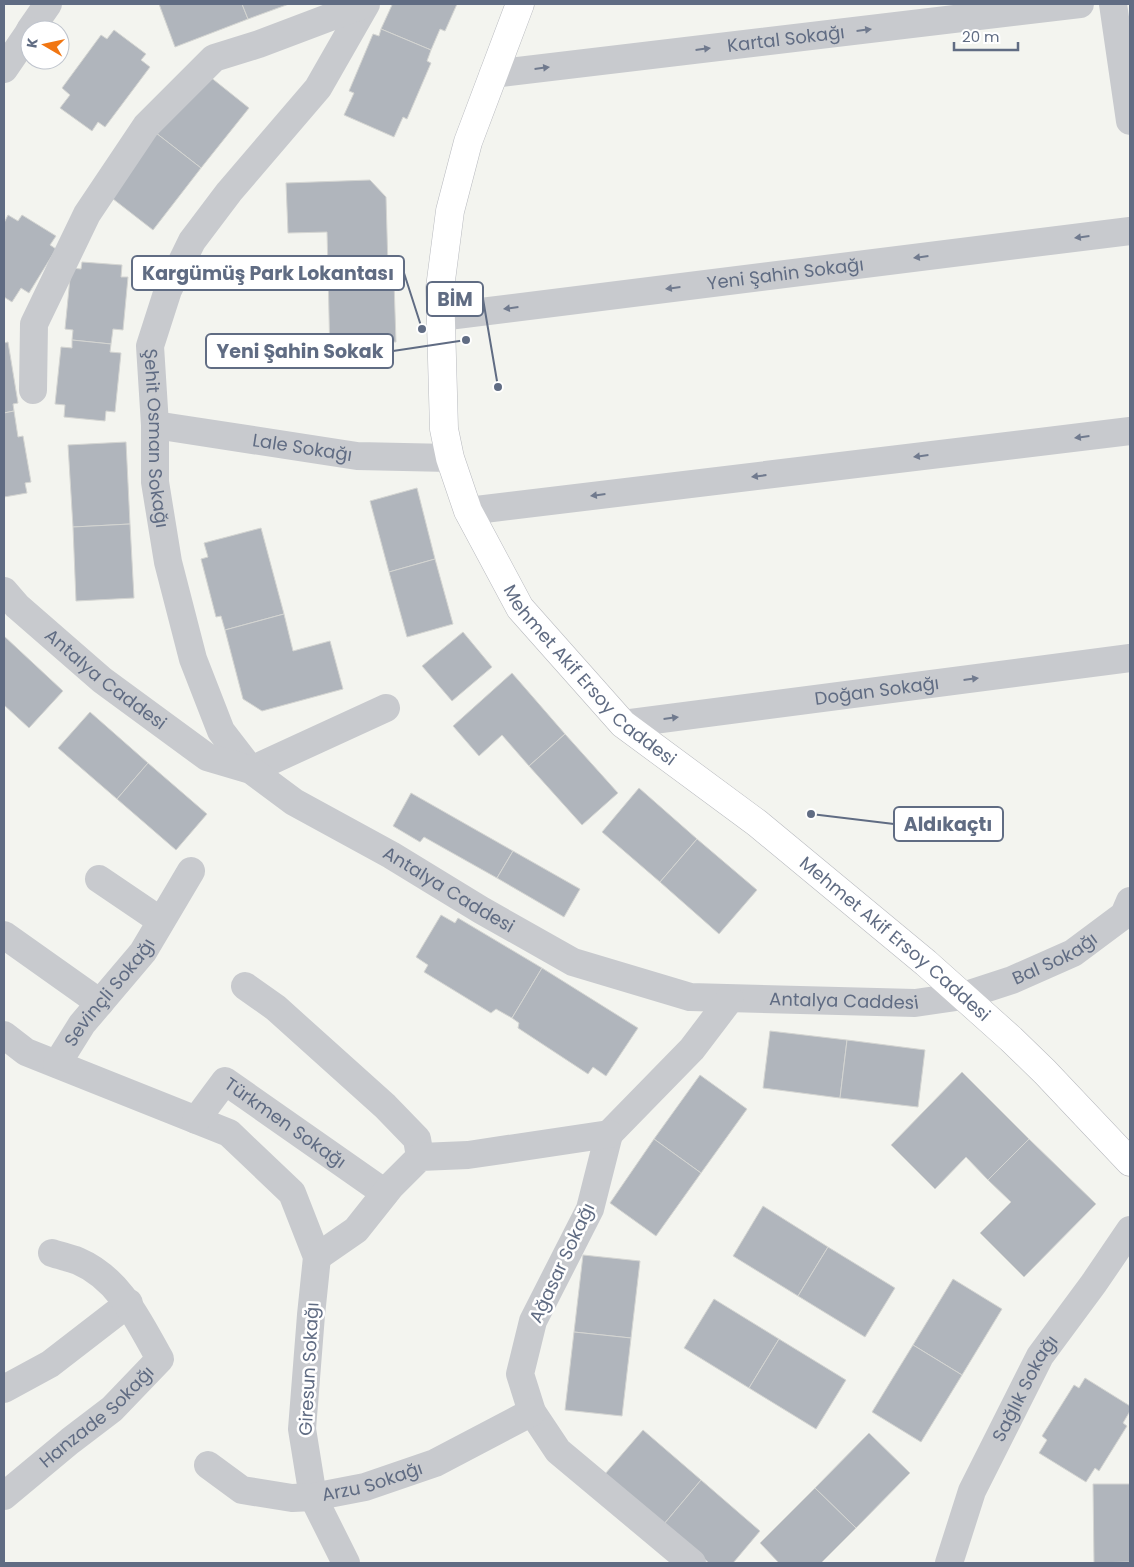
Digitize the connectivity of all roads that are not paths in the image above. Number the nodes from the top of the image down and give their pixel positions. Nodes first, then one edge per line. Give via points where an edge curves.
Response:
1 (48, 4) edge
2 (365, 4) edge
3 (520, 4) edge
4 (1080, 4) edge
5 (1113, 4) edge
6 (1048, 6) edge
7 (37, 20) edge
8 (20, 45) edge
9 (4, 69) edge
10 (493, 74) junction
11 (1130, 121) edge
12 (1130, 231) edge
13 (440, 317) junction
14 (33, 390) dead end
15 (155, 425) junction
16 (1130, 431) edge
17 (450, 458) junction
18 (468, 511) junction
19 (4, 591) edge
20 (1130, 658) edge
21 (386, 708) dead end
22 (623, 724) junction
23 (251, 770) junction
24 (191, 871) dead end
25 (99, 879) dead end
26 (1130, 901) edge
27 (161, 922) junction
28 (4, 935) edge
29 (245, 986) dead end
30 (963, 996) junction
31 (730, 998) junction
32 (100, 1003) junction
33 (4, 1035) edge
34 (57, 1064) junction
35 (196, 1120) junction
36 (609, 1134) junction
37 (420, 1158) junction
38 (1130, 1162) edge
39 (385, 1193) junction
40 (1130, 1230) edge
41 (52, 1253) dead end
42 (317, 1257) junction
43 (129, 1304) junction
44 (4, 1389) edge
45 (532, 1412) junction
46 (208, 1465) dead end
47 (4, 1496) edge
48 (314, 1497) junction
49 (346, 1563) edge
50 (692, 1563) edge
51 (950, 1563) edge

1 - 7 street
2 - 14 street via 214,58 146,126 87,214 34,324
2 - 15 street, Şehit Osman Sokağı via 318,88 229,192 192,241 168,290 150,346
3 - 10 main road, Mehmet Akif Ersoy Caddesi
4 - 6 street, Kartal Sokağı
5 - 11 street
10 -> 6 street, Kartal Sokağı
8 - 9 street
10 - 13 main road, Mehmet Akif Ersoy Caddesi via 468,142 450,211 440,288
12 -> 13 street, Yeni Şahin Sokağı
13 - 17 main road, Mehmet Akif Ersoy Caddesi via 444,429
15 - 17 street, Lale Sokağı via 357,456
15 - 23 street, Şehit Osman Sokağı via 155,482 168,562 193,659 221,731
16 -> 18 street
17 - 18 main road, Mehmet Akif Ersoy Caddesi
18 - 22 main road, Mehmet Akif Ersoy Caddesi via 520,608
19 - 23 street, Antalya Caddesi via 102,680 207,757
22 -> 20 street, Doğan Sokağı
21 - 23 street
22 - 30 main road, Mehmet Akif Ersoy Caddesi via 757,823
23 - 31 street, Antalya Caddesi via 294,802 573,962 690,997
24 - 27 street, Sevinçli Sokağı
25 - 27 street, Sevinçli Sokağı
26 - 30 street, Bal Sokağı via 1124,915 1073,953 1012,980
27 - 32 street, Sevinçli Sokağı via 143,952
28 - 32 street
29 - 37 street via 276,1008 385,1106 416,1139
30 - 31 street, Antalya Caddesi via 915,1003
30 - 38 main road, Mehmet Akif Ersoy Caddesi via 1045,1072
31 - 36 street via 692,1049
32 - 34 street, Sevinçli Sokağı via 82,1024
33 - 34 street via 26,1052
34 - 35 street
35 - 39 street, Türkmen Sokağı via 225,1081
35 - 42 street via 229,1133 292,1193
36 - 37 street via 468,1155
36 - 45 street, Ağasar Sokağı via 590,1210 533,1322 520,1374
37 - 39 street
39 - 42 street via 356,1230
40 - 51 street, Sağlık Sokağı via 1040,1356 972,1491
41 - 43 street, Hanzade Sokağı via 78,1261 102,1275
42 - 48 street, Giresun Sokağı via 302,1430
43 - 44 street via 50,1364
43 - 47 street, Hanzade Sokağı via 160,1359 112,1409
45 - 48 street, Arzu Sokağı via 435,1463 365,1487
45 - 50 street, Ağasar Sokağı via 558,1451
46 - 48 street, Arzu Sokağı via 242,1490 292,1498
48 - 49 street, Giresun Sokağı

